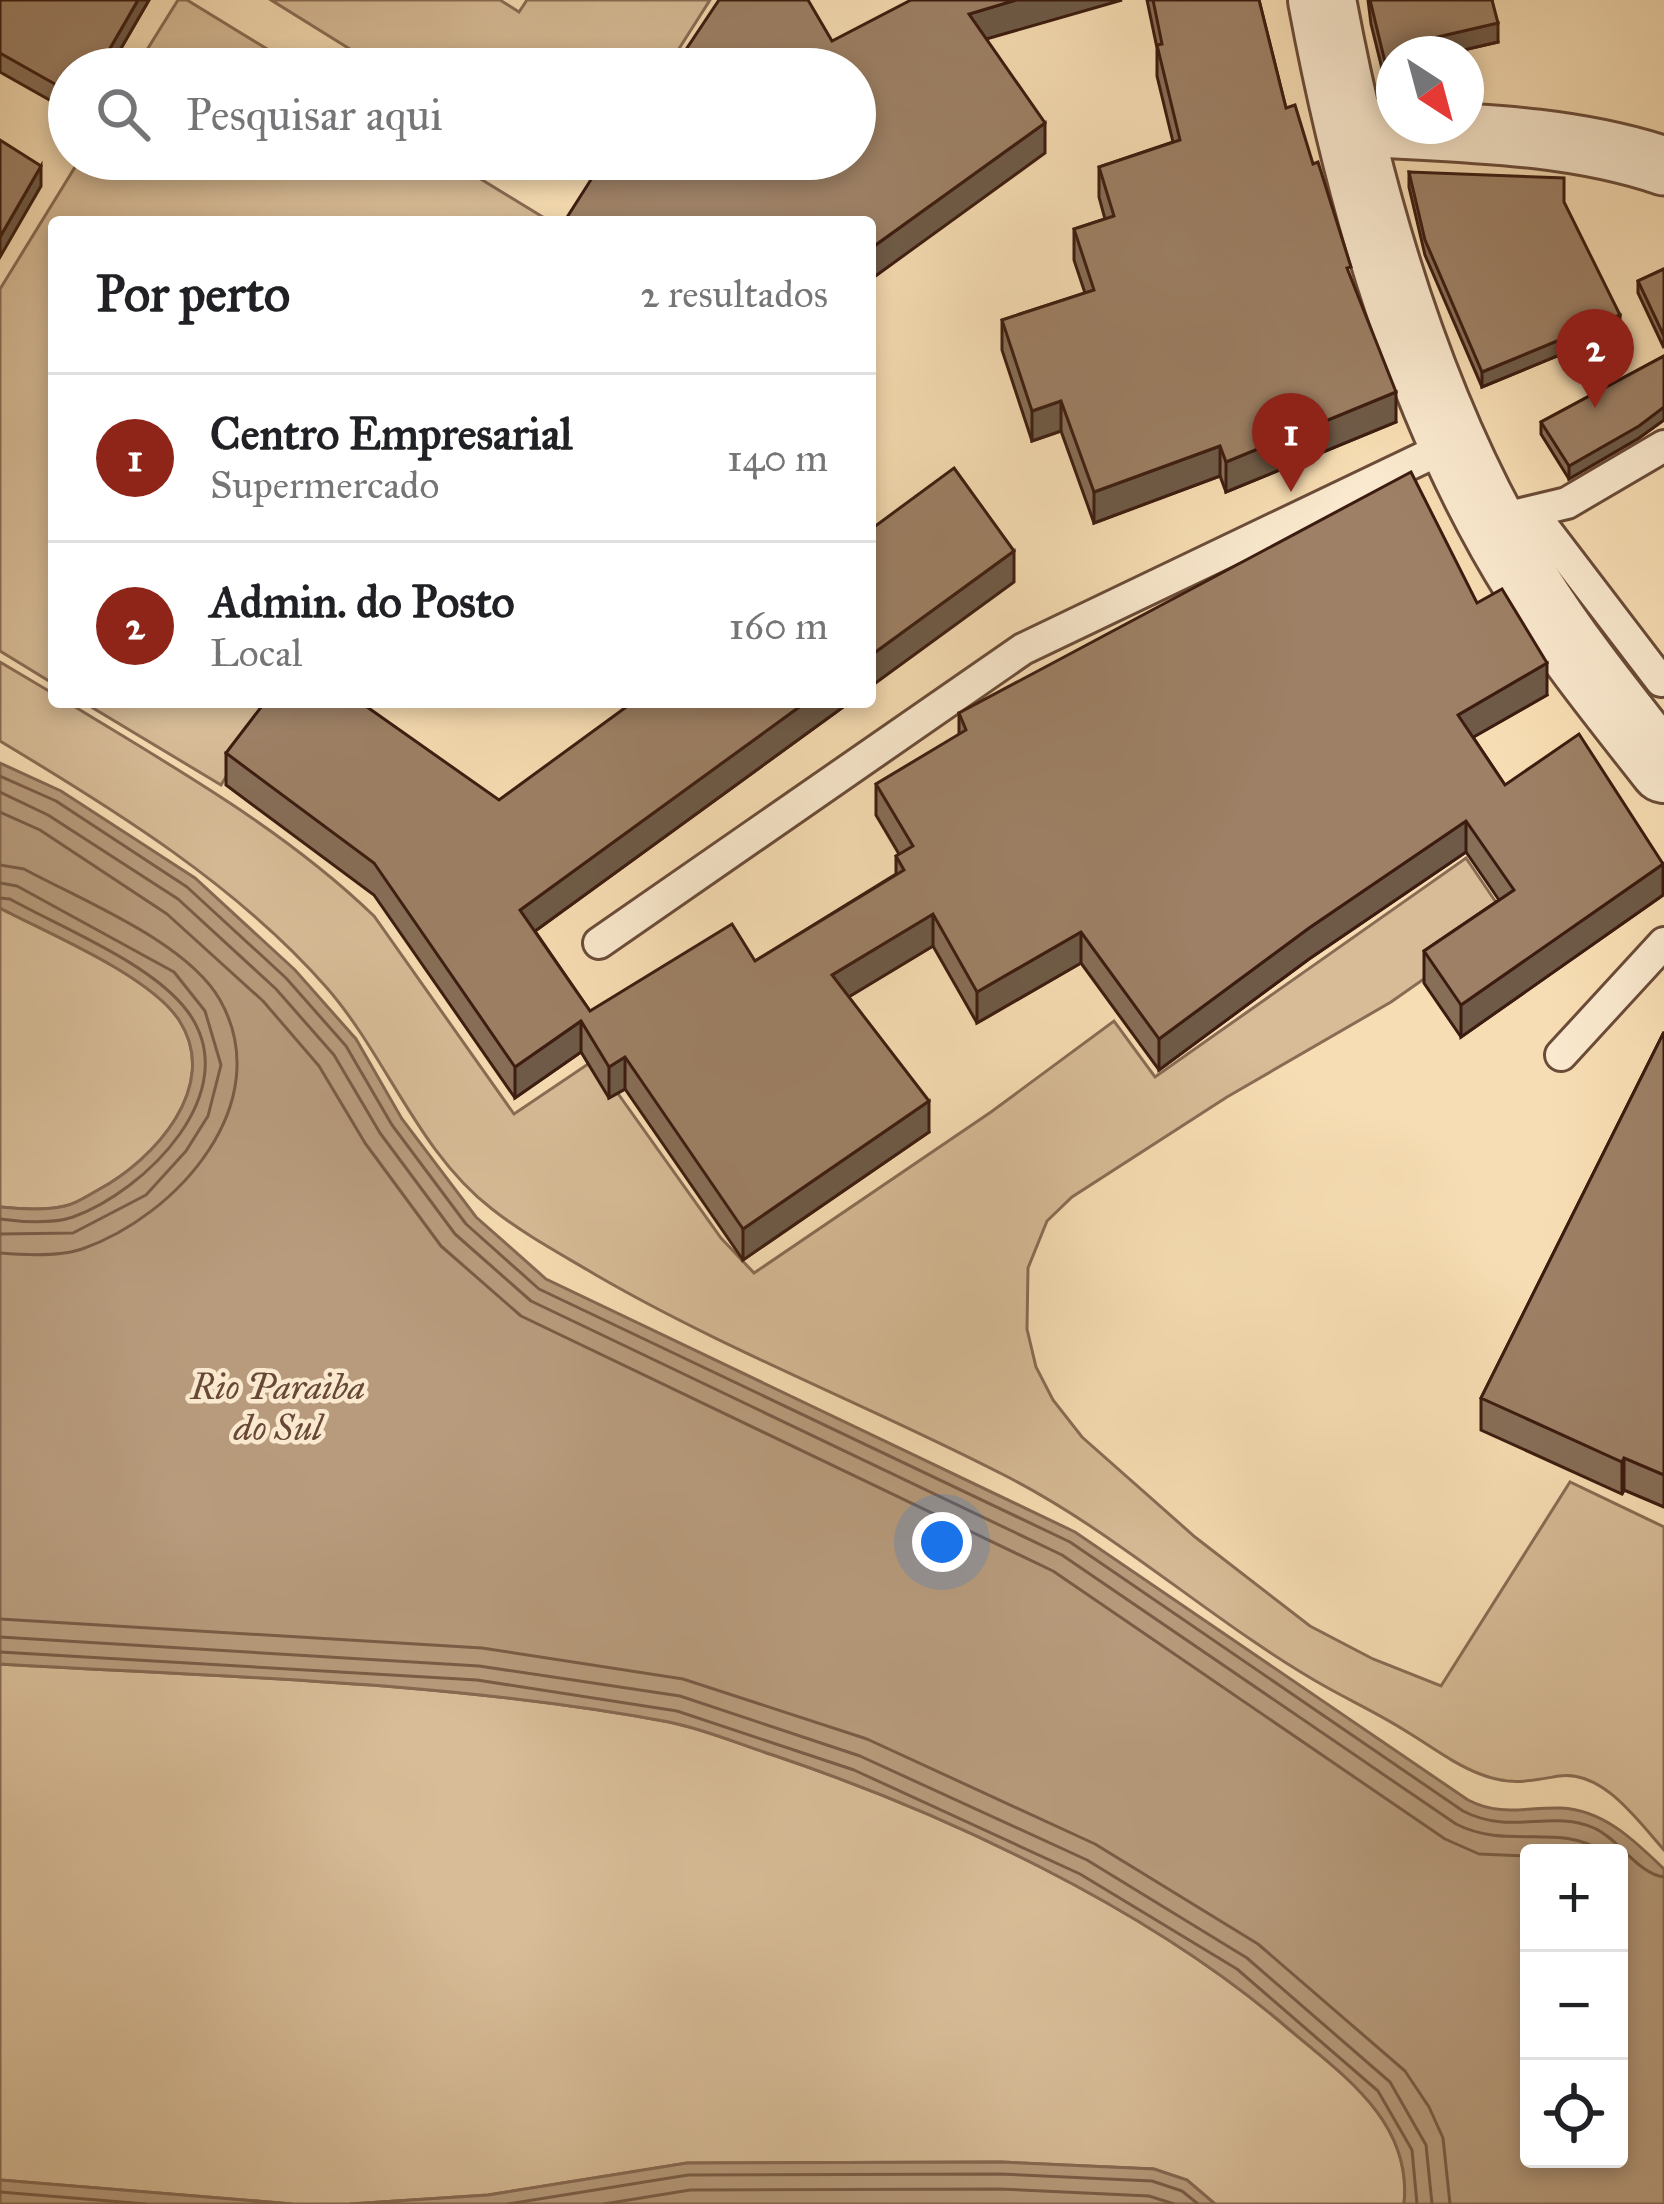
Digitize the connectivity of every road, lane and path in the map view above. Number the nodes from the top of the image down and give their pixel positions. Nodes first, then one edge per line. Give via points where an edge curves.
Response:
1 (1322, 0) edge
2 (1346, 126) junction
3 (1664, 166) edge
4 (1454, 443) junction
5 (1664, 446) edge
6 (1511, 516) junction
7 (1648, 691) edge
8 (1664, 769) edge
9 (599, 943) dead end
10 (1664, 943) edge
11 (1561, 1055) dead end

1 - 2 street
2 - 3 street via 1528,139
2 - 4 street
4 - 6 street
4 - 9 lane via 1023,649
5 - 6 lane via 1588,492
6 - 7 street via 1528,586
7 - 8 street
10 - 11 lane

